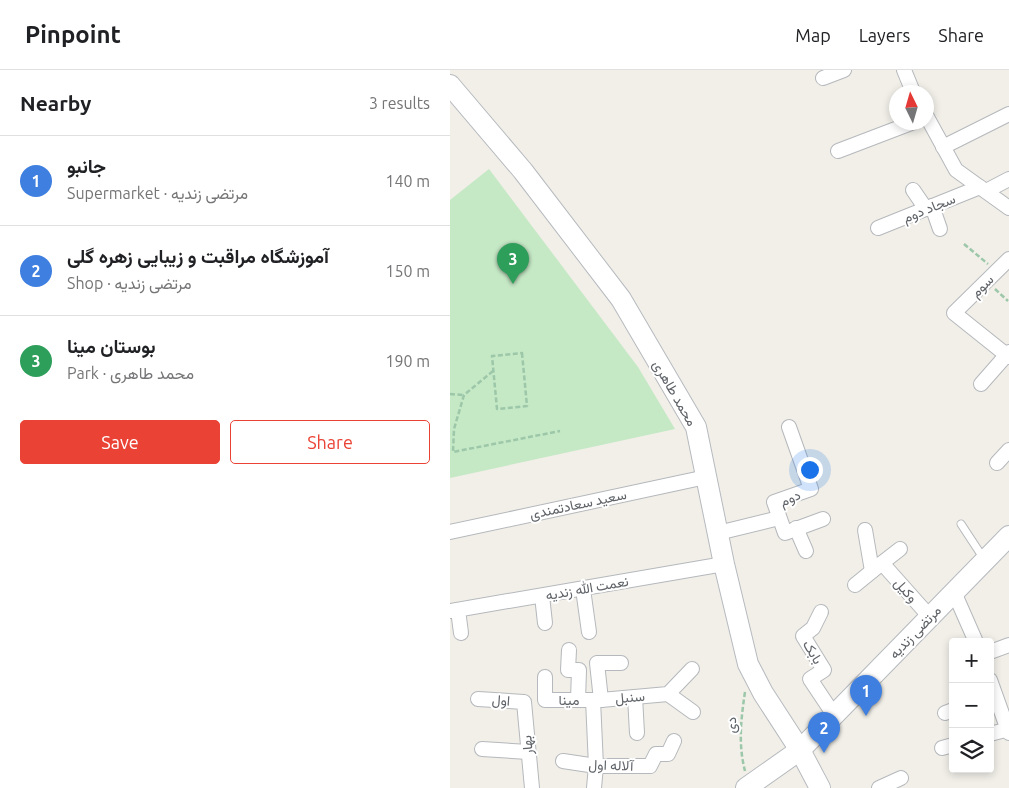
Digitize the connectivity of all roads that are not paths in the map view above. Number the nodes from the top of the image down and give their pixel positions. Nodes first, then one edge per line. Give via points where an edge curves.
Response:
1 (844, 70) edge
2 (904, 70) edge
3 (823, 78) dead end
4 (450, 85) edge
5 (910, 85) edge
6 (1009, 114) edge
7 (893, 130) edge
8 (934, 130) edge
9 (944, 147) junction
10 (838, 151) dead end
11 (1009, 179) edge
12 (983, 189) junction
13 (913, 190) dead end
14 (929, 208) junction
15 (1009, 208) edge
16 (878, 228) dead end
17 (940, 229) dead end
18 (1009, 259) edge
19 (1008, 355) edge
20 (981, 384) dead end
21 (789, 426) dead end
22 (1009, 450) edge
23 (997, 463) dead end
24 (706, 477) junction
25 (778, 518) junction
26 (823, 519) dead end
27 (961, 524) dead end
28 (796, 528) junction
29 (865, 530) dead end
30 (450, 532) edge
31 (718, 533) junction
32 (1009, 536) edge
33 (900, 548) dead end
34 (806, 551) dead end
35 (985, 560) junction
36 (724, 564) junction
37 (877, 567) junction
38 (855, 584) dead end
39 (583, 588) junction
40 (954, 592) junction
41 (542, 596) junction
42 (454, 611) edge
43 (821, 612) dead end
44 (930, 617) junction
45 (545, 623) dead end
46 (589, 632) dead end
47 (460, 633) dead end
48 (974, 638) edge
49 (1009, 645) edge
50 (570, 650) dead end
51 (994, 651) edge
52 (621, 663) dead end
53 (692, 669) dead end
54 (546, 677) dead end
55 (668, 694) junction
56 (635, 697) junction
57 (478, 699) dead end
58 (578, 700) junction
59 (597, 700) junction
60 (994, 700) edge
61 (524, 702) joint
62 (693, 712) dead end
63 (834, 715) junction
64 (1009, 730) edge
65 (637, 733) dead end
66 (994, 733) edge
67 (674, 741) dead end
68 (482, 749) dead end
69 (800, 750) junction
70 (528, 752) junction
71 (563, 761) dead end
72 (596, 766) junction
73 (901, 778) dead end
74 (751, 786) edge
75 (532, 788) edge
76 (594, 788) edge
77 (820, 788) edge
78 (879, 788) edge

1 - 3 street
2 - 5 street
4 - 24 street, محمد طاهری via 523,171 621,299 696,427
6 - 9 street
7 - 10 street
8 - 9 street
9 - 12 street via 956,170
11 - 12 street, سجاد دوم
12 - 14 street, سجاد دوم
12 - 15 street
13 - 14 street
14 - 16 street, سجاد دوم
14 - 17 street
18 - 19 street, سوم via 954,313
19 - 20 street
21 - 25 street, دوم via 811,489 774,502
22 - 23 street
24 - 30 street, سعید سعادتمندی
24 - 31 street, محمد طاهری
25 - 28 street via 784,533
25 - 31 street
26 - 28 street
27 - 35 lane
28 - 34 street
29 - 37 street
31 - 36 street, محمد طاهری
32 - 35 street, مرتضی زندیه
33 - 37 street
35 - 40 street, مرتضی زندیه
36 - 39 street, نعمت الله زندیه
36 - 69 street, محمد طاهری via 748,664
37 - 38 street
37 - 44 street, وکیل
39 - 41 street, نعمت الله زندیه
39 - 46 street
40 - 44 street, مرتضی زندیه
40 - 48 street
41 - 42 street, نعمت الله زندیه
41 - 45 street
42 - 47 street
43 - 63 street, بابک via 813,628 803,636 824,670 810,680
44 - 63 street, مرتضی زندیه
49 - 51 street
50 - 58 street via 568,670 579,670
52 - 59 street via 597,663
53 - 55 street
54 - 58 street, مینا via 545,700
55 - 56 street, سنبل
55 - 62 street
56 - 59 street, سنبل
56 - 65 street
57 - 61 street, اول
58 - 59 street, مینا
59 - 72 street
60 - 64 street
61 - 70 street, بهار
63 - 69 street, مرتضی زندیه
64 - 66 street
67 - 72 street, آلاله اول via 668,754 656,754 650,766
68 - 70 street
69 - 74 street, مرتضی زندیه
69 - 77 street, محمد طاهری
70 - 75 street, بهار
71 - 72 street, آلاله اول
72 - 76 street
73 - 78 street

